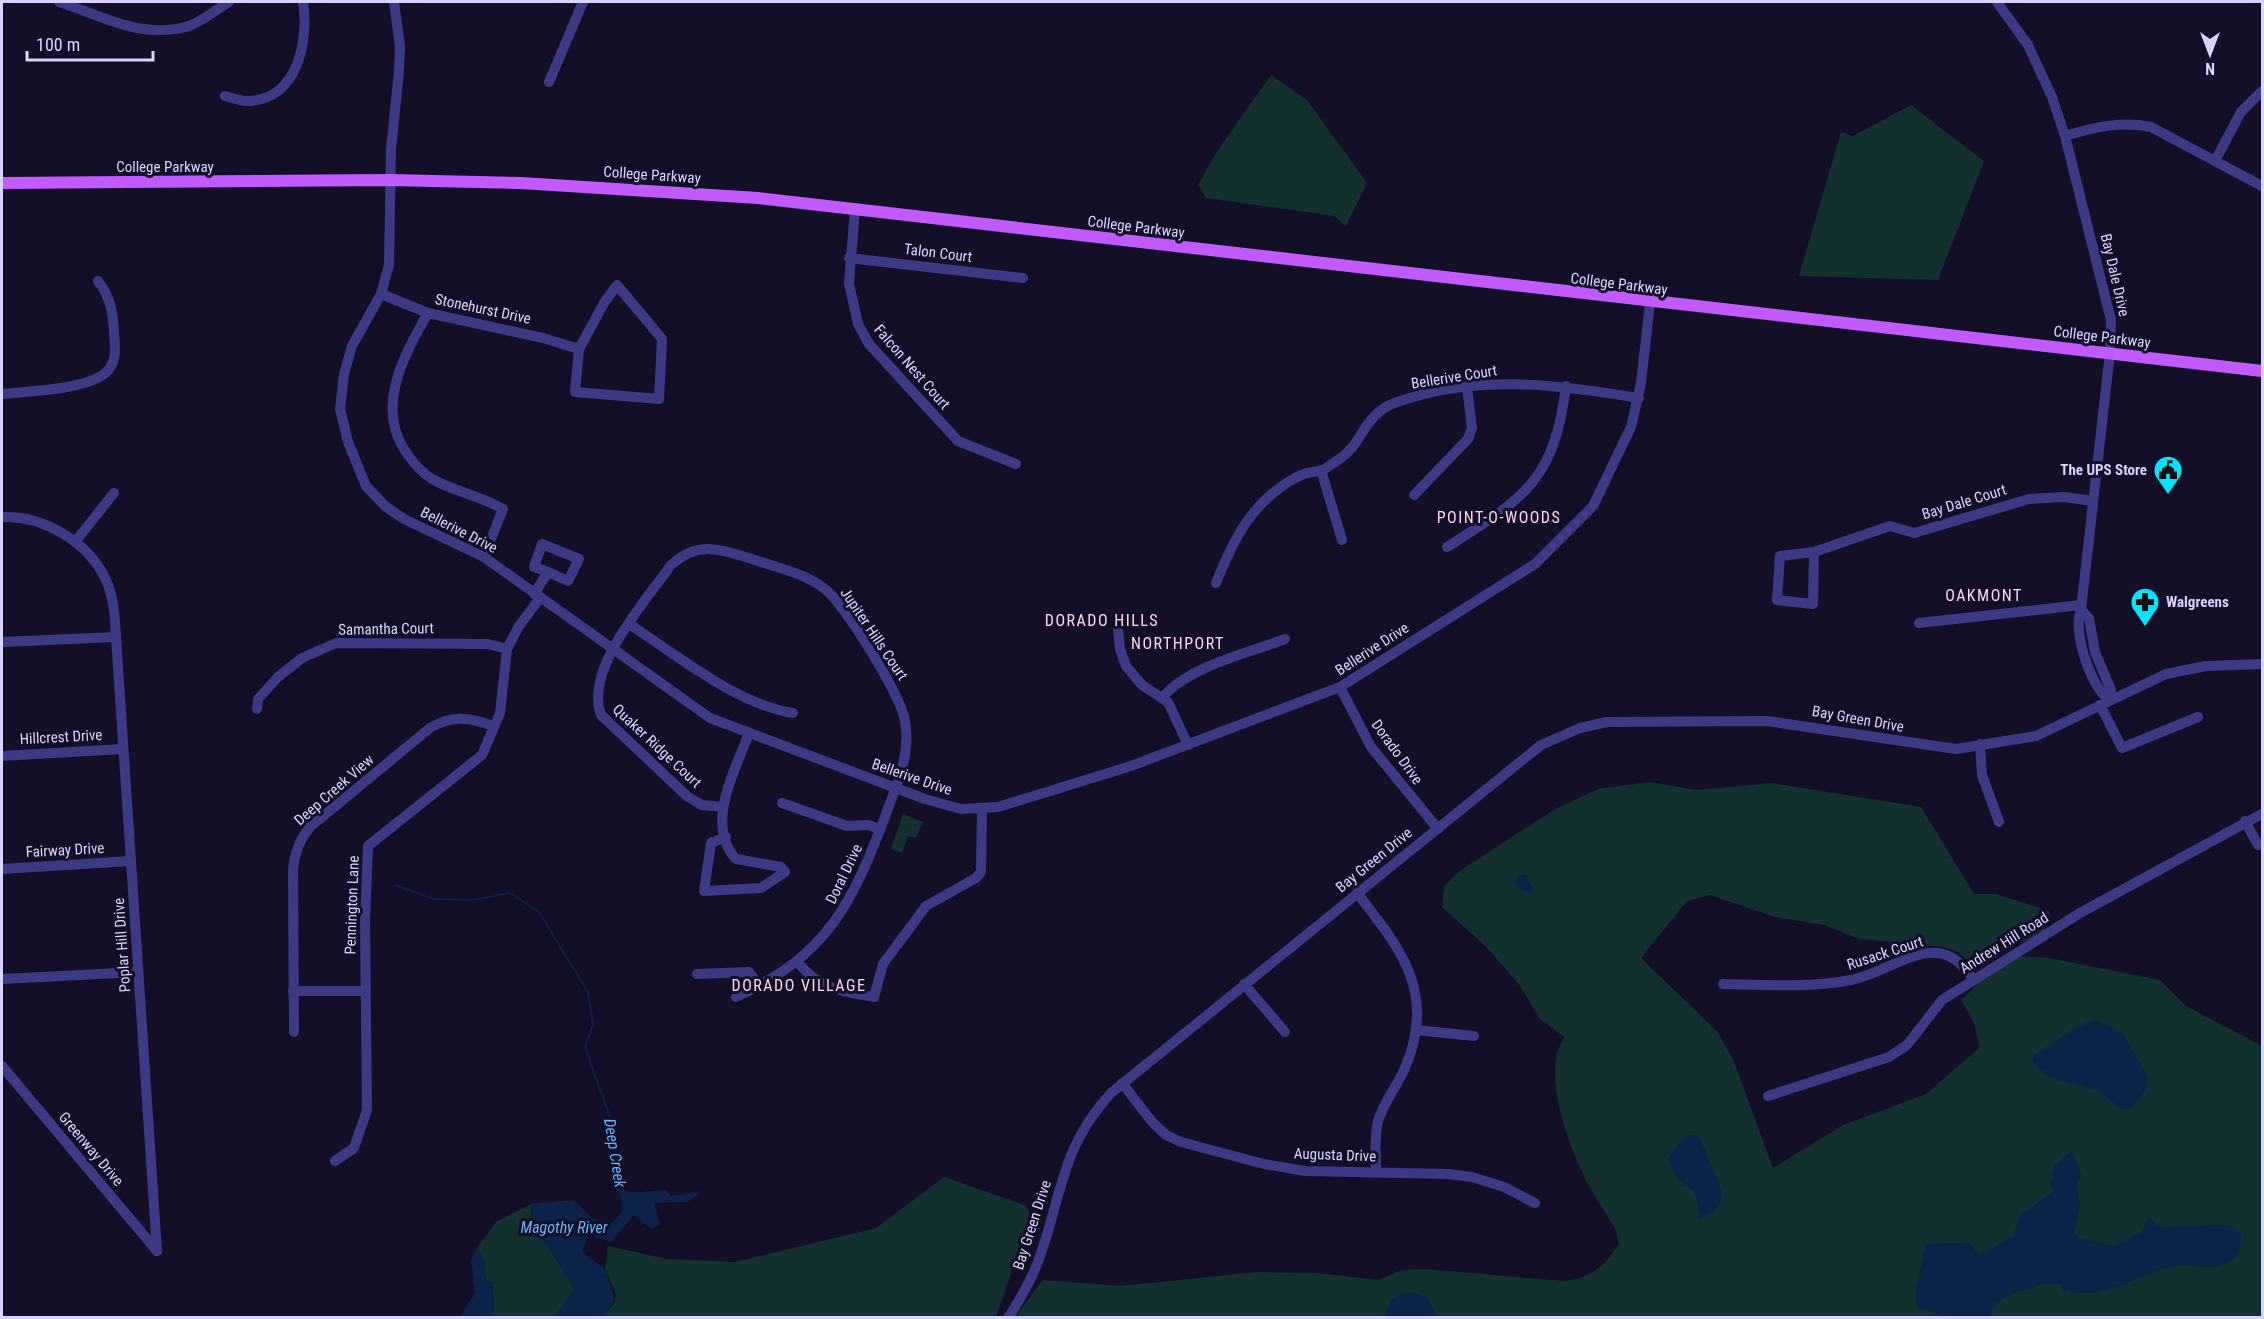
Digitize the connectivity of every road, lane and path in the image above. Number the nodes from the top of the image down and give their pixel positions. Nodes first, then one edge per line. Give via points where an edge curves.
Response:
1 (59, 2) edge
2 (229, 2) edge
3 (303, 2) edge
4 (394, 2) edge
5 (583, 2) edge
6 (1997, 2) edge
7 (549, 82) dead end
8 (2262, 91) edge
9 (225, 96) dead end
10 (2065, 136) junction
11 (2216, 159) junction
12 (390, 180) junction
13 (2, 183) edge
14 (2262, 186) edge
15 (855, 209) junction
16 (849, 258) junction
17 (1023, 278) dead end
18 (98, 281) dead end
19 (381, 294) junction
20 (1650, 303) junction
21 (428, 313) junction
22 (579, 349) junction
23 (2110, 352) junction
24 (2262, 371) edge
25 (1566, 386) junction
26 (1467, 387) junction
27 (2, 394) edge
28 (1639, 398) junction
29 (1016, 464) dead end
30 (1321, 470) junction
31 (114, 494) dead end
32 (1414, 495) dead end
33 (2093, 501) junction
34 (2, 517) edge
35 (1342, 540) dead end
36 (75, 542) junction
37 (1447, 547) dead end
38 (1814, 552) junction
39 (484, 557) junction
40 (548, 572) dead end
41 (1216, 583) dead end
42 (537, 596) junction
43 (2081, 608) junction
44 (1919, 623) dead end
45 (629, 624) junction
46 (1118, 628) dead end
47 (116, 637) junction
48 (1285, 639) dead end
49 (2, 642) edge
50 (507, 649) junction
51 (612, 649) junction
52 (2262, 664) edge
53 (1340, 687) junction
54 (1162, 698) junction
55 (2105, 703) junction
56 (257, 709) dead end
57 (793, 713) dead end
58 (2198, 717) dead end
59 (493, 726) junction
60 (749, 733) junction
61 (1980, 744) junction
62 (1188, 746) junction
63 (123, 749) junction
64 (2, 756) edge
65 (896, 788) junction
66 (782, 803) dead end
67 (723, 807) junction
68 (982, 809) junction
69 (2262, 814) edge
70 (2245, 821) junction
71 (1999, 822) dead end
72 (1438, 829) junction
73 (880, 830) junction
74 (726, 837) junction
75 (2262, 843) edge
76 (131, 861) junction
77 (2, 869) edge
78 (1357, 893) junction
79 (797, 961) junction
80 (138, 972) junction
81 (697, 974) dead end
82 (2, 979) edge
83 (1974, 980) junction
84 (1244, 984) junction
85 (1723, 984) dead end
86 (759, 986) junction
87 (365, 991) junction
88 (293, 992) junction
89 (736, 997) dead end
90 (1416, 1029) junction
91 (294, 1032) dead end
92 (1285, 1032) dead end
93 (1474, 1036) dead end
94 (2, 1065) edge
95 (1122, 1083) junction
96 (1768, 1096) dead end
97 (335, 1161) dead end
98 (1376, 1172) junction
99 (1535, 1203) dead end
100 (157, 1251) joint
101 (1008, 1317) edge

1 - 2 street via 131,28 156,32 191,25
3 - 9 street via 305,46 286,82 268,98 247,101
4 - 12 street, Bellerive Drive via 400,47
5 - 7 street
6 - 10 street, Bay Dale Drive via 2025,40 2042,72
8 - 11 street via 2241,112
10 - 11 street via 2109,124 2133,123 2151,127
10 - 23 street, Bay Dale Drive via 2110,320
11 - 14 street
12 - 13 main road, College Parkway
12 - 15 main road, College Parkway via 663,191
12 - 19 street, Bellerive Drive via 389,265
15 - 16 street, Falcon Nest Court
15 - 20 main road, College Parkway
16 - 17 street, Talon Court
16 - 29 street, Falcon Nest Court via 852,305 869,344 958,441
18 - 27 street via 112,308 115,349 111,368 82,384
19 - 21 street, Stonehurst Drive
19 - 39 street, Bellerive Drive via 352,346 344,374 340,409 348,442 366,486 385,506
20 - 23 main road, College Parkway
20 - 28 street, Bellerive Drive
21 - 22 street, Stonehurst Drive
21 - 39 street via 394,386 392,422 396,436 418,468 435,481 503,508
22 - 22 street via 574,392 659,399 663,339 617,285
23 - 24 main road, College Parkway
23 - 33 street, Bay Dale Drive
25 - 26 street, Bellerive Court
25 - 28 street, Bellerive Court
25 - 37 street via 1556,441 1528,489 1505,510
26 - 30 street, Bellerive Court via 1428,393 1379,411 1350,452
26 - 32 street via 1472,428 1468,439
28 - 53 street, Bellerive Drive via 1631,427 1593,506 1535,564
30 - 35 street
30 - 41 street, Bellerive Court via 1310,470 1286,483 1256,508 1234,538
31 - 36 street
33 - 38 street, Bay Dale Court via 2064,497 2029,499 1914,533 1890,526
33 - 43 street, Bay Dale Drive
34 - 36 street, Poplar Hill Drive via 43,522
36 - 47 street, Poplar Hill Drive via 105,578
38 - 38 street, Bay Dale Court via 1780,556 1777,600 1813,604
39 - 42 street, Bellerive Drive
40 - 42 street, Pennington Lane
42 - 50 street, Pennington Lane
42 - 51 street, Bellerive Drive
43 - 44 street
43 - 55 street, Bay Dale Drive via 2077,620 2086,660
45 - 51 street, Jupiter Hills Court
45 - 57 street via 757,704
45 - 65 street, Jupiter Hills Court via 671,565 691,550 727,551 793,573 826,589 878,664 902,707 906,745
46 - 54 street via 1126,666 1142,685
47 - 49 street
47 - 63 street, Poplar Hill Drive
48 - 54 street via 1190,675
50 - 56 street, Samantha Court via 488,644 336,643 286,670 258,699
50 - 59 street, Pennington Lane via 500,713
51 - 60 street, Bellerive Drive via 701,713
51 - 67 street, Quaker Ridge Court via 598,684 601,715 688,797 702,805
52 - 55 street, Bay Green Drive via 2218,665 2166,674
53 - 62 street, Bellerive Drive
53 - 72 street, Dorado Drive via 1371,747
54 - 62 street via 1172,708
55 - 58 street, Bay Dale Drive via 2122,748
55 - 61 street, Bay Green Drive via 2036,736
59 - 87 street, Pennington Lane via 482,755 368,846
59 - 88 street, Deep Creek View via 459,717 436,724 302,837 293,871
60 - 65 street, Bellerive Drive
60 - 67 street
61 - 71 street via 1982,775
61 - 72 street, Bay Green Drive via 1882,740 1767,721 1607,722 1580,728 1541,745
62 - 68 street, Bellerive Drive via 1013,803
63 - 64 street, Hillcrest Drive
63 - 76 street, Poplar Hill Drive
65 - 68 street, Bellerive Drive via 951,807
65 - 73 street, Doral Drive
66 - 73 street via 847,826 868,825
67 - 74 street
68 - 79 street via 981,872 926,906 883,964 874,997 819,983
69 - 70 street, Andrew Hill Road
70 - 75 street via 2258,845
70 - 83 street, Andrew Hill Road via 2080,913
72 - 78 street, Bay Green Drive
73 - 79 street, Doral Drive via 848,905
74 - 74 street via 711,843 704,891 761,888 784,872 781,867 736,859
76 - 77 street, Fairway Drive
76 - 80 street, Poplar Hill Drive
78 - 84 street, Bay Green Drive
78 - 90 street via 1408,964 1416,997
79 - 86 street, Doral Drive
80 - 82 street
80 - 100 street, Poplar Hill Drive
81 - 86 street via 749,972
83 - 85 street, Rusack Court via 1954,958 1931,952 1833,983
83 - 96 street, Andrew Hill Road via 1942,1000 1907,1045 1889,1057
84 - 92 street
84 - 95 street, Bay Green Drive
86 - 89 street, Doral Drive
87 - 88 street
87 - 97 street, Pennington Lane via 367,1110 354,1148
88 - 91 street, Deep Creek View
90 - 93 street
90 - 98 street via 1406,1067 1378,1122
94 - 100 street, Greenway Drive
95 - 98 street, Augusta Drive via 1166,1135 1181,1142 1286,1169
95 - 101 street, Bay Green Drive via 1096,1109 1080,1133 1041,1256
98 - 99 street, Augusta Drive via 1472,1177

